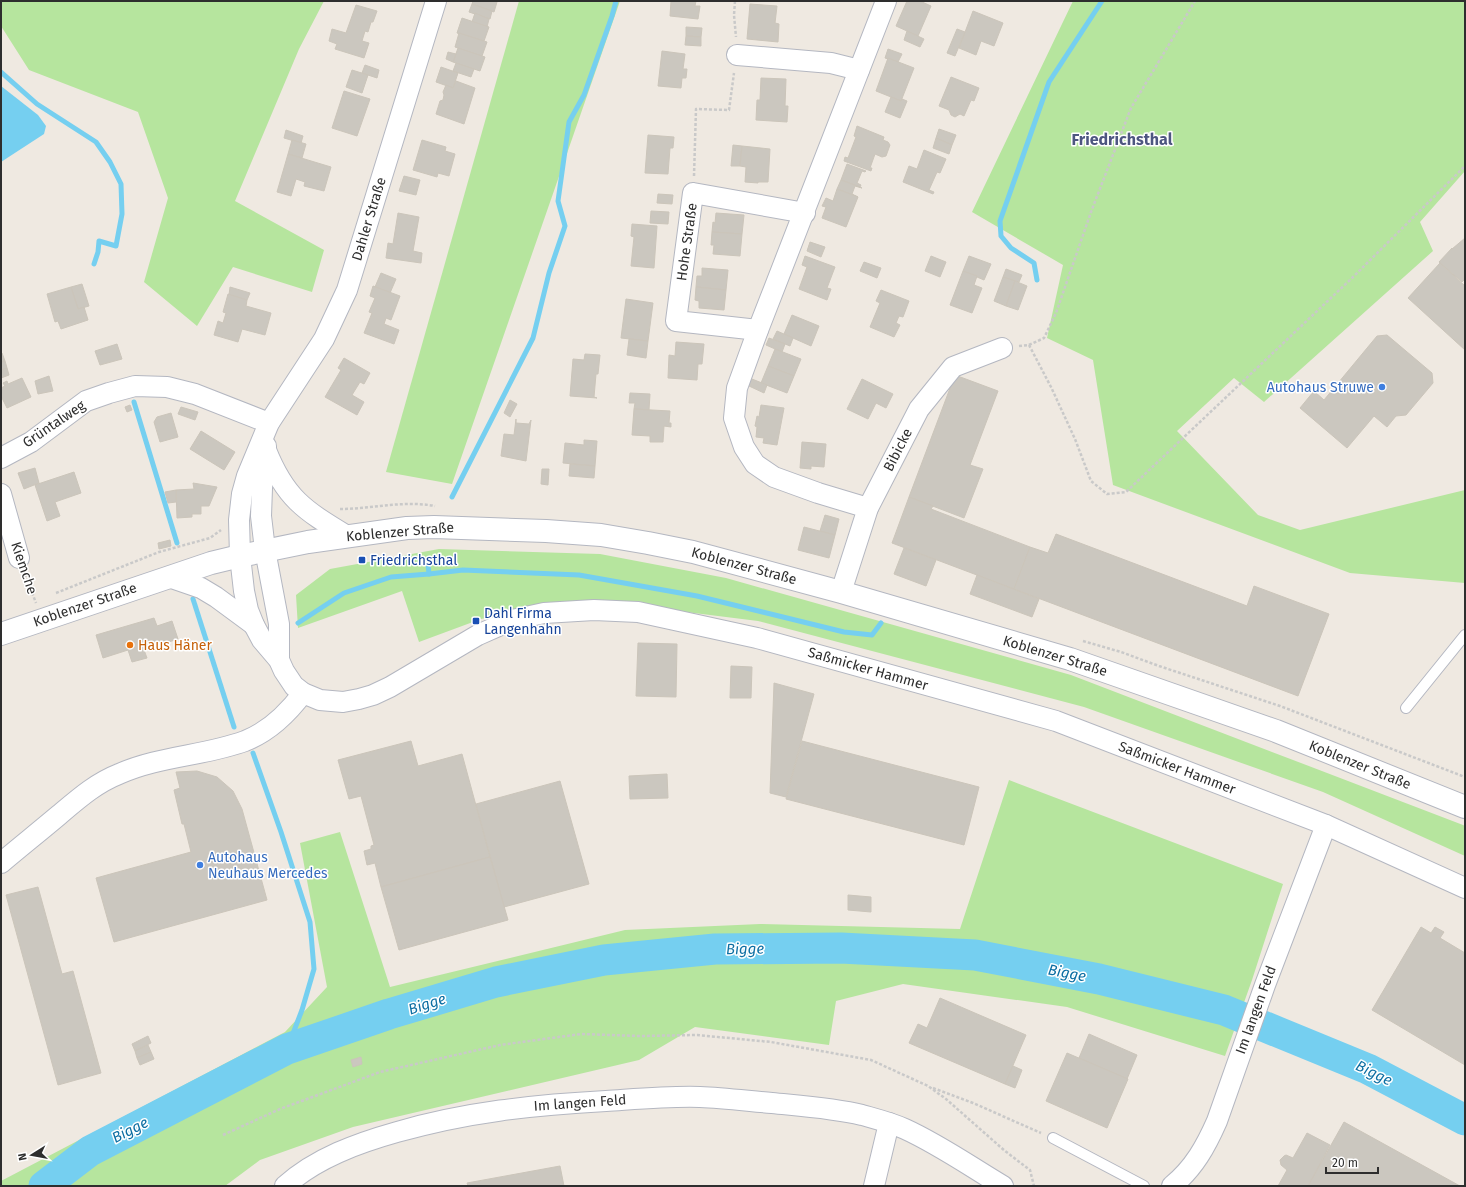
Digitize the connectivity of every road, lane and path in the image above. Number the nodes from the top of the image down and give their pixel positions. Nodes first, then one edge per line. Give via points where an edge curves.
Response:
1 (436, 1) edge
2 (735, 1) edge
3 (886, 1) edge
4 (1195, 1) edge
5 (737, 55) junction
6 (859, 70) junction
7 (1465, 166) edge
8 (694, 193) junction
9 (805, 213) junction
10 (758, 330) junction
11 (1029, 345) junction
12 (1002, 348) joint
13 (269, 423) junction
14 (266, 448) junction
15 (1, 458) edge
16 (1, 494) edge
17 (437, 507) dead end
18 (868, 508) junction
19 (338, 509) dead end
20 (239, 520) junction
21 (347, 536) junction
22 (265, 550) junction
23 (240, 556) junction
24 (19, 558) joint
25 (169, 577) junction
26 (841, 592) junction
27 (50, 595) dead end
28 (35, 608) junction
29 (254, 626) junction
30 (1, 634) edge
31 (1465, 635) edge
32 (1081, 641) dead end
33 (279, 660) junction
34 (303, 694) junction
35 (1406, 708) dead end
36 (1465, 777) edge
37 (1465, 807) edge
38 (1326, 825) junction
39 (1, 863) edge
40 (1465, 888) edge
41 (928, 1086) junction
42 (889, 1123) junction
43 (223, 1135) dead end
44 (1053, 1138) joint
45 (285, 1186) edge
46 (874, 1186) edge
47 (1003, 1186) edge
48 (1034, 1186) edge
49 (1144, 1186) edge
50 (1172, 1186) edge

1 - 13 street, Dahler Straße via 347,290 324,340
2 - 5 path
3 - 6 street
4 - 11 path via 1130,108 1056,313 1044,338
5 - 6 street via 831,63
5 - 8 path via 729,110 696,108
6 - 9 street
7 - 11 path via 1352,278 1126,492 1107,494 1091,481 1051,387
8 - 9 street, Hohe Straße
8 - 10 street, Hohe Straße via 676,321
9 - 10 street
10 - 18 street via 737,388 734,418 744,447 755,464 774,477
11 - 12 path
12 - 18 street, Bibicke via 953,367 920,408
13 - 14 street, Dahler Straße
13 - 15 street, Grüntalweg via 195,394 166,387 135,386 86,401 31,442
13 - 20 street, Dahler Straße via 247,476
14 - 21 street, Dahler Straße via 276,473 292,496 314,516
14 - 22 street, Dahler Straße via 261,516
16 - 24 street, Kiemche
17 - 19 path via 420,503
18 - 26 street, Bibicke
20 - 23 street, Dahler Straße
20 - 27 path via 225,522 217,534 210,538 159,552
21 - 22 main road, Koblenzer Straße
21 - 26 main road, Koblenzer Straße via 407,528 453,527 601,535 692,552
22 - 23 main road, Koblenzer Straße
22 - 33 street, Saßmicker Hammer via 279,624
23 - 25 main road, Koblenzer Straße
23 - 29 street, Saßmicker Hammer via 244,591
24 - 28 path, Kiemche
25 - 28 main road, Koblenzer Straße
25 - 29 street, Saßmicker Hammer via 201,588
26 - 37 main road, Koblenzer Straße via 1077,662 1276,731
28 - 30 main road, Koblenzer Straße
29 - 33 street, Saßmicker Hammer
31 - 35 lane
32 - 36 path via 1280,706
33 - 34 street, Saßmicker Hammer via 294,686
34 - 38 street, Saßmicker Hammer via 332,702 373,695 478,635 512,620 544,613 594,610 638,612 757,638 1056,721
34 - 39 street via 272,725 246,740 138,767 119,773 99,784
38 - 40 street, Saßmicker Hammer
38 - 50 street, Im langen Feld via 1208,1141 1189,1171
41 - 43 path via 871,1060 771,1042 697,1035 581,1034 500,1045 380,1072
41 - 44 path via 973,1102
41 - 48 path via 1030,1170
42 - 45 street, Im langen Feld via 834,1109 701,1097 550,1104 452,1118 376,1138 330,1157 306,1170
42 - 46 street
42 - 47 street, Im langen Feld via 919,1136
44 - 49 lane

